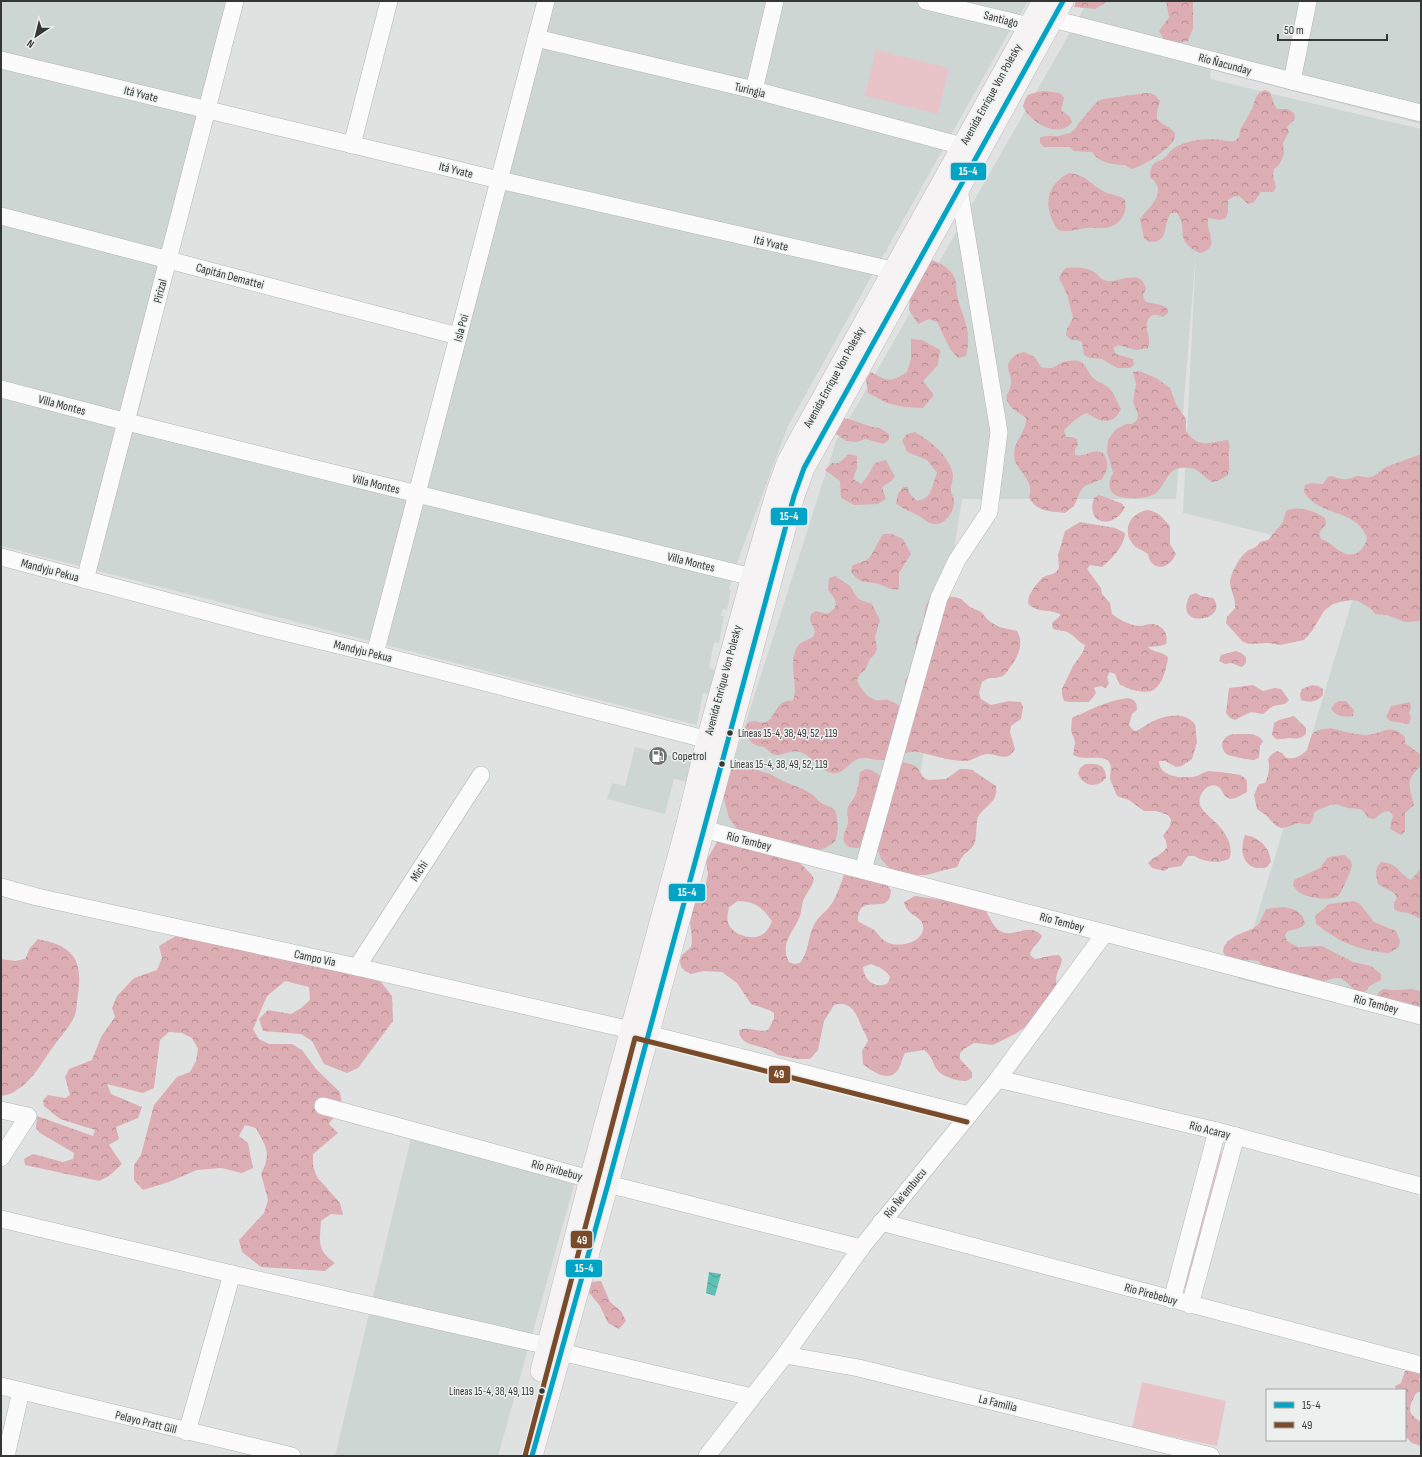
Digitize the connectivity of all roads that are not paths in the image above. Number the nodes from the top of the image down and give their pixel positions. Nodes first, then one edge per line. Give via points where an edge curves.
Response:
1 (235, 1) edge
2 (389, 1) edge
3 (546, 1) edge
4 (775, 1) edge
5 (926, 1) edge
6 (1043, 1) edge
7 (1308, 1) edge
8 (1058, 10) edge
9 (1029, 26) junction
10 (536, 38) junction
11 (1, 60) edge
12 (1292, 81) junction
13 (754, 90) junction
14 (207, 110) junction
15 (1421, 113) edge
16 (352, 145) junction
17 (962, 146) junction
18 (499, 180) junction
19 (960, 189) junction
20 (1, 216) edge
21 (168, 260) junction
22 (902, 272) junction
23 (458, 336) junction
24 (1, 389) edge
25 (127, 422) junction
26 (417, 494) junction
27 (1, 557) edge
28 (752, 578) junction
29 (85, 580) junction
30 (375, 654) junction
31 (716, 742) junction
32 (481, 775) dead end
33 (703, 829) junction
34 (863, 870) junction
35 (1, 887) edge
36 (1105, 933) junction
37 (357, 967) junction
38 (1421, 1016) edge
39 (639, 1032) junction
40 (998, 1079) junction
41 (324, 1106) dead end
42 (1, 1110) edge
43 (969, 1115) junction
44 (1217, 1131) junction
45 (1236, 1136) junction
46 (1, 1158) edge
47 (599, 1181) junction
48 (1421, 1186) edge
49 (1, 1219) edge
50 (881, 1222) junction
51 (861, 1248) junction
52 (232, 1274) junction
53 (1172, 1300) junction
54 (1190, 1305) junction
55 (555, 1349) junction
56 (785, 1355) junction
57 (1421, 1365) edge
58 (1, 1386) edge
59 (21, 1391) junction
60 (752, 1397) junction
61 (187, 1432) junction
62 (6, 1456) edge
63 (292, 1456) edge
64 (518, 1456) edge
65 (532, 1456) edge
66 (707, 1456) edge
67 (1211, 1456) edge

1 - 14 street, Pirizal
2 - 16 street
3 - 10 street, Isla Poi
4 - 13 street
5 - 9 street, Santiago
6 - 9 main road, Avenida Enrique Von Polesky
7 - 12 street
8 - 9 street
8 - 12 street, Río Ñacunday
8 - 19 main road, Avenida Enrique Von Polesky
9 - 17 main road, Avenida Enrique Von Polesky
10 - 13 street, Turingia
10 - 18 street, Isla Poi
11 - 14 street, Itá Yvate
12 - 15 street, Río Ñacunday
13 - 17 street, Turingia
14 - 16 street, Itá Yvate
14 - 21 street, Pirizal
16 - 18 street, Itá Yvate
17 - 22 main road, Avenida Enrique Von Polesky
18 - 22 street, Itá Yvate
18 - 23 street, Isla Poi
19 - 22 main road, Avenida Enrique Von Polesky
19 - 34 street via 999,432 989,512 957,560 939,598
20 - 21 street, Capitán Demattei
21 - 23 street, Capitán Demattei
21 - 25 street, Pirizal
22 - 28 main road, Avenida Enrique Von Polesky via 787,463
22 - 31 main road, Avenida Enrique Von Polesky via 804,468
23 - 26 street, Isla Poi
24 - 25 street, Villa Montes
25 - 26 street, Villa Montes
25 - 29 street, Pirizal
26 - 28 street, Villa Montes
26 - 30 street, Isla Poi
27 - 29 street, Mandyju Pekua
28 - 31 main road, Avenida Enrique Von Polesky
29 - 30 street, Mandyju Pekua
30 - 31 street, Mandyju Pekua
31 - 33 main road, Avenida Enrique Von Polesky
31 - 39 main road, Avenida Enrique Von Polesky via 687,824
32 - 37 street, Michi
33 - 34 street, Río Tembey
33 - 39 main road, Avenida Enrique Von Polesky
34 - 36 street, Río Tembey
35 - 37 street, Campo Via
36 - 38 street, Río Tembey
36 - 40 street, Río Ñe'embucu
37 - 39 street, Campo Via
39 - 43 street, Campo Via
39 - 47 main road, Avenida Enrique Von Polesky
40 - 43 street, Río Ñe'embucu
40 - 44 street, Rio Acaray
41 - 47 street, Río Piribebuy
42 - 46 street via 28,1116
43 - 50 street, Río Ñe'embucu
44 - 45 street, Rio Acaray
44 - 53 street
45 - 48 street, Rio Acaray
45 - 54 street
47 - 51 street, Río Piribebuy
47 - 55 main road, Avenida Enrique Von Polesky
49 - 52 street
50 - 51 street, Río Ñe'embucu
50 - 53 street, Rio Pirebebuy
51 - 56 street, Río Ñe'embucu
52 - 55 street
52 - 61 street
53 - 54 street, Rio Pirebebuy
54 - 57 street, Rio Pirebebuy
55 - 60 street
55 - 64 main road, Avenida Enrique Von Polesky
55 - 65 main road, Avenida Enrique Von Polesky
56 - 60 street, Río Ñe'embucu
56 - 67 street, La Familia via 859,1368
58 - 59 street, Pelayo Pratt Gill
59 - 61 street, Pelayo Pratt Gill
59 - 62 street
60 - 66 street, Río Ñe'embucu
61 - 63 street, Pelayo Pratt Gill

